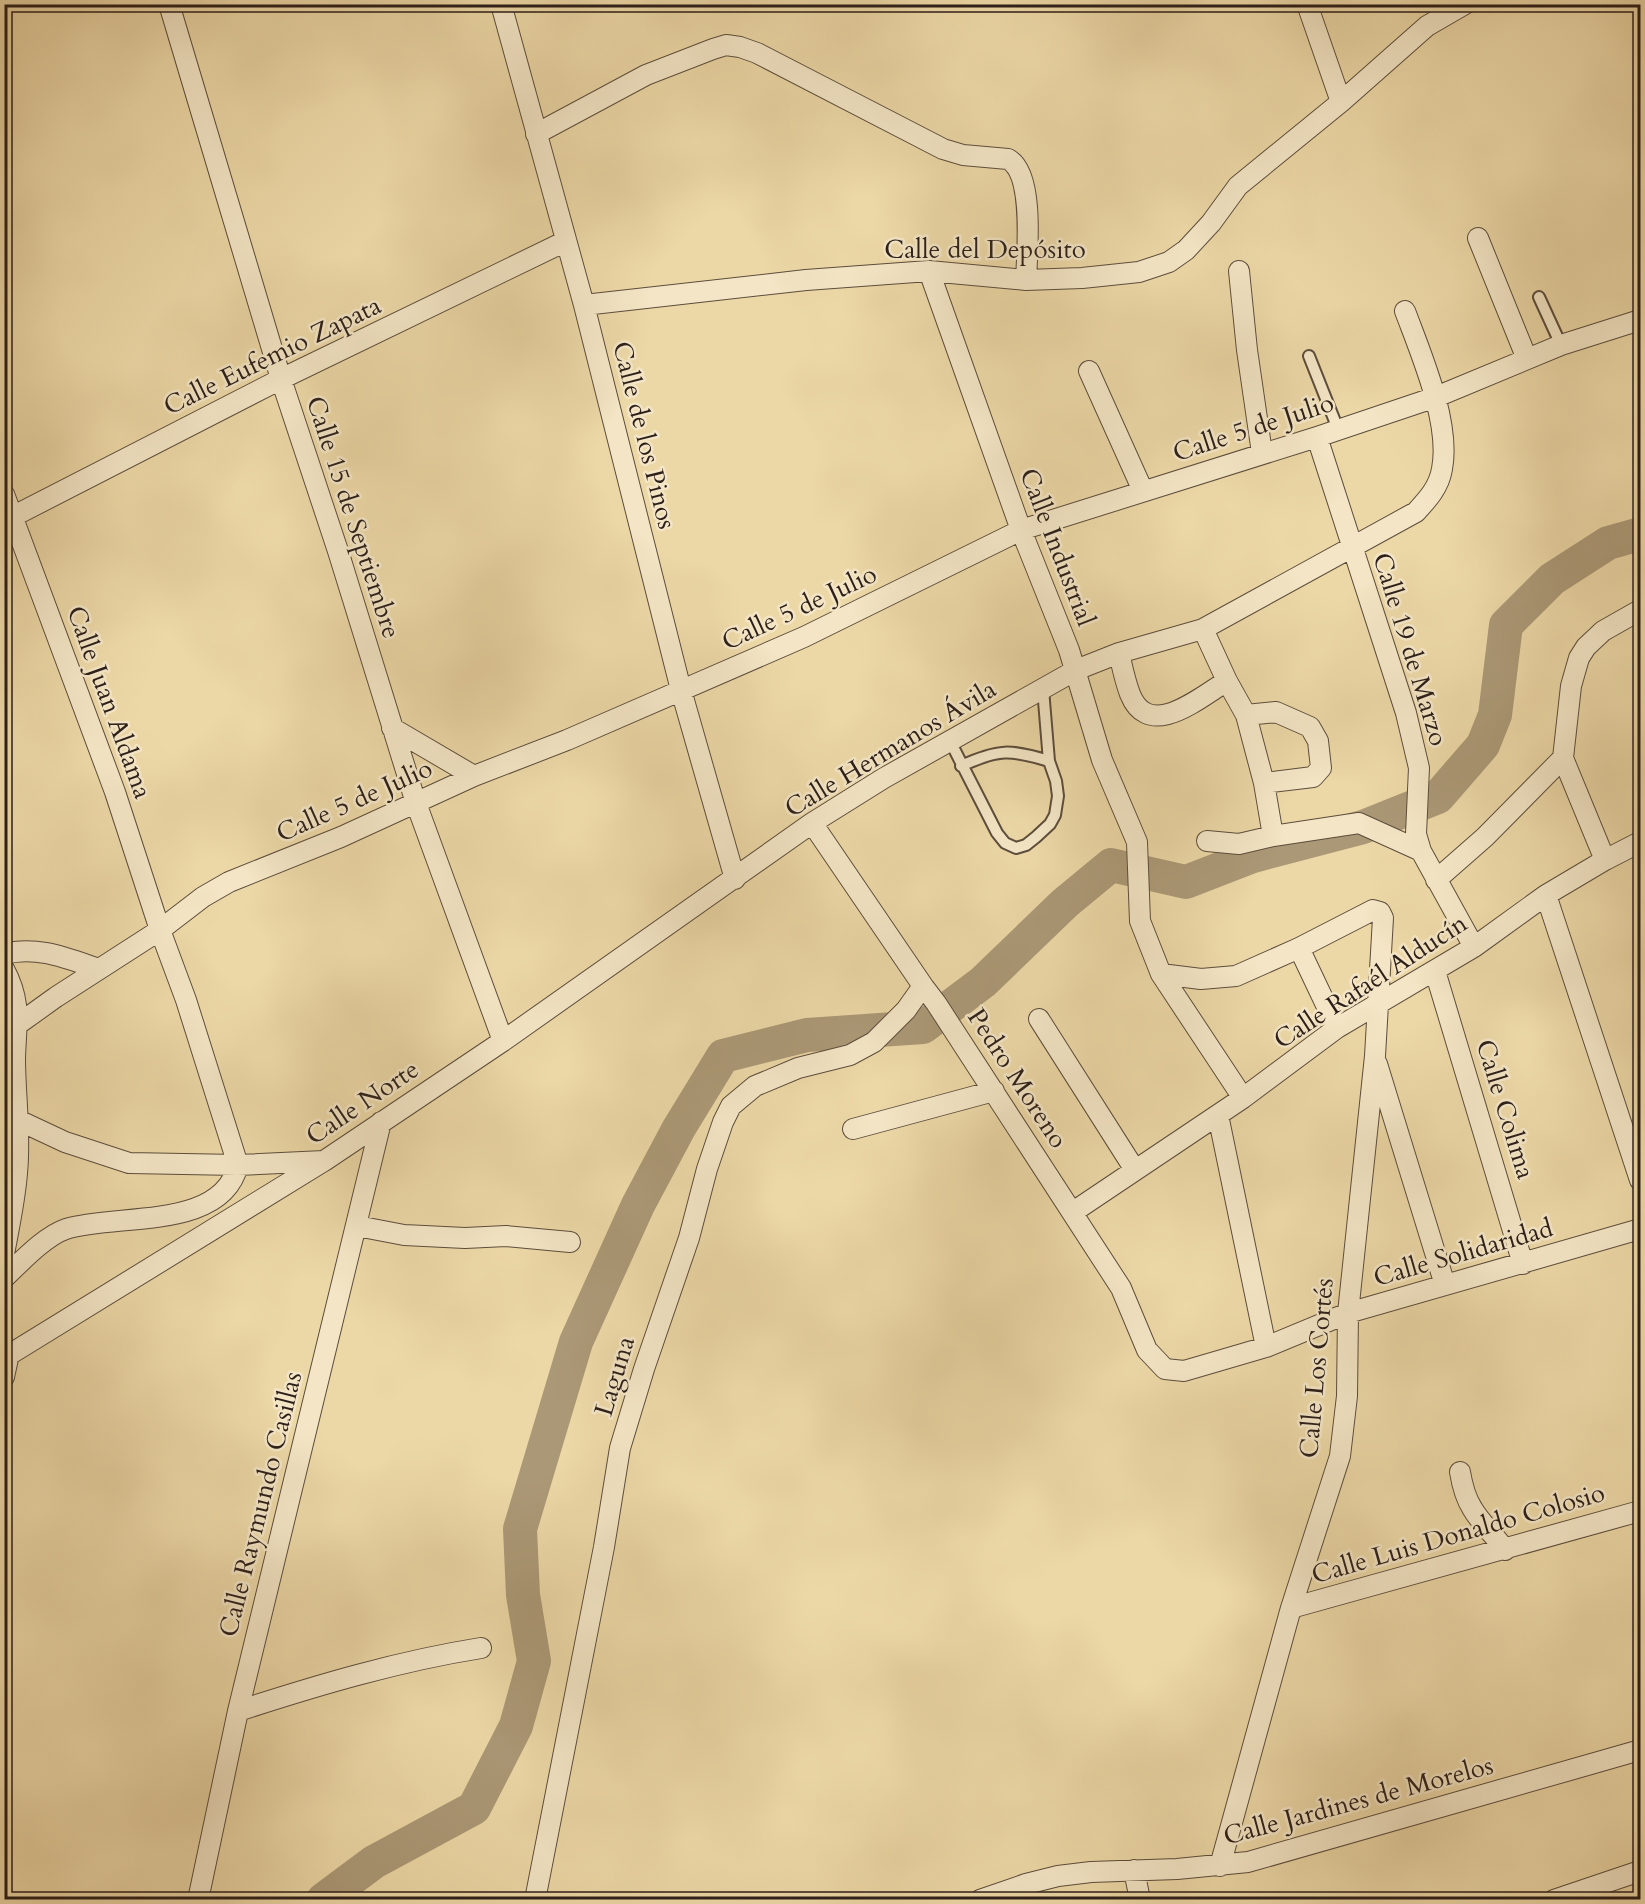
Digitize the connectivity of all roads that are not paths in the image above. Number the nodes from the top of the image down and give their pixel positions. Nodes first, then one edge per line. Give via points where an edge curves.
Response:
1 (169, 4) edge
2 (501, 4) edge
3 (1307, 4) edge
4 (1465, 4) edge
5 (1341, 102) junction
6 (536, 134) junction
7 (1478, 238) dead end
8 (566, 241) junction
9 (929, 271) junction
10 (1239, 271) dead end
11 (1026, 280) junction
12 (1539, 297) dead end
13 (585, 304) junction
14 (1405, 311) dead end
15 (1641, 320) edge
16 (1561, 345) junction
17 (1309, 356) dead end
18 (1527, 359) junction
19 (1089, 371) dead end
20 (281, 379) junction
21 (1436, 397) junction
22 (1338, 429) junction
23 (1317, 437) junction
24 (1262, 453) junction
25 (1143, 490) junction
26 (4, 494) edge
27 (9, 519) edge
28 (1022, 530) junction
29 (1352, 549) junction
30 (1641, 610) edge
31 (1203, 629) junction
32 (1119, 653) junction
33 (1076, 670) junction
34 (1227, 681) junction
35 (1043, 689) junction
36 (681, 690) junction
37 (1246, 715) junction
38 (393, 728) junction
39 (950, 741) junction
40 (1563, 758) junction
41 (1049, 761) junction
42 (961, 766) junction
43 (474, 776) junction
44 (1264, 783) junction
45 (416, 803) junction
46 (812, 823) junction
47 (1273, 836) junction
48 (1207, 841) dead end
49 (1641, 842) edge
50 (1414, 843) junction
51 (1605, 860) junction
52 (735, 879) junction
53 (1436, 880) junction
54 (1546, 895) junction
55 (160, 930) junction
56 (1474, 947) junction
57 (1299, 948) junction
58 (6, 955) edge
59 (99, 969) junction
60 (1435, 971) junction
61 (1161, 974) junction
62 (923, 986) junction
63 (1379, 1004) junction
64 (1039, 1019) dead end
65 (17, 1025) junction
66 (1336, 1028) junction
67 (502, 1041) junction
68 (1375, 1056) junction
69 (994, 1091) junction
70 (1243, 1098) junction
71 (1218, 1115) junction
72 (18, 1119) junction
73 (381, 1122) junction
74 (853, 1129) dead end
75 (324, 1161) junction
76 (238, 1165) junction
77 (1135, 1170) junction
78 (1641, 1180) edge
79 (1073, 1212) junction
80 (357, 1226) junction
81 (1641, 1229) edge
82 (570, 1242) dead end
83 (4, 1254) edge
84 (1524, 1264) junction
85 (4, 1278) edge
86 (1446, 1285) junction
87 (1348, 1313) junction
88 (1266, 1347) junction
89 (7, 1356) edge
90 (1165, 1369) joint
91 (4, 1377) edge
92 (1460, 1472) dead end
93 (1641, 1511) edge
94 (1505, 1550) junction
95 (1291, 1608) junction
96 (481, 1648) dead end
97 (238, 1711) junction
98 (1641, 1750) edge
99 (1220, 1866) junction
100 (1134, 1870) junction
101 (1641, 1871) edge
102 (198, 1899) edge
103 (535, 1899) edge
104 (980, 1899) edge
105 (1140, 1899) edge
106 (1554, 1899) edge

1 - 20 street, Calle 15 de Septiembre
2 - 6 street, Calle de los Pinos
3 - 5 street
4 - 5 street, Calle del Depósito via 1427,26
5 - 11 street, Calle del Depósito via 1238,186 1211,223 1169,262 1139,272
6 - 8 street, Calle de los Pinos
6 - 11 street via 646,75 712,49 740,47 943,149 1014,162 1029,215
7 - 18 street
8 - 13 street, Calle de los Pinos
8 - 20 street, Calle Eufemio Zapata
9 - 11 street, Calle del Depósito
9 - 13 street, Calle del Depósito
9 - 28 street, Calle Industrial
10 - 24 street
12 - 16 lane
13 - 36 street, Calle de los Pinos
14 - 21 street, Calle 19 de Marzo
15 - 16 street, Calle 5 de Julio
16 - 18 street, Calle 5 de Julio
17 - 22 lane
18 - 21 street, Calle 5 de Julio
19 - 25 street
20 - 27 street, Calle Eufemio Zapata
20 - 38 street, Calle 15 de Septiembre
21 - 22 street, Calle 5 de Julio
21 - 29 street, Calle 19 de Marzo via 1443,442 1442,469 1433,493 1416,512
22 - 23 street, Calle 5 de Julio
23 - 24 street, Calle 5 de Julio
23 - 29 street
24 - 25 street, Calle 5 de Julio
25 - 28 street, Calle 5 de Julio
26 - 27 street, Calle Juan Aldama
27 - 55 street, Calle Juan Aldama via 115,792
28 - 33 street, Calle Industrial
28 - 36 street, Calle 5 de Julio via 804,637
29 - 31 street, Calle Hermanos Ávila
29 - 50 street, Calle 19 de Marzo via 1406,713 1419,768
30 - 40 street via 1603,631 1579,658 1571,686
31 - 32 street, Calle Hermanos Ávila
31 - 34 street
32 - 33 street, Calle Hermanos Ávila
32 - 34 street via 1130,695 1139,709 1151,717 1173,714
33 - 35 street, Calle Hermanos Ávila
33 - 61 street, Calle Industrial via 1102,760 1137,842 1140,921
34 - 37 street
35 - 39 street, Calle Hermanos Ávila
35 - 41 lane
36 - 43 street, Calle 5 de Julio
36 - 52 street, Calle de los Pinos
37 - 44 street
37 - 44 street via 1276,712 1310,728 1318,741 1322,768 1313,777
38 - 43 street
38 - 45 street, Calle 15 de Septiembre
39 - 42 lane
39 - 46 street, Calle Hermanos Ávila
40 - 51 street
40 - 53 street
41 - 42 lane via 997,752
41 - 42 lane via 1058,796 1055,815 1036,837 1016,848 997,833
43 - 45 street, Calle 5 de Julio
44 - 47 street
45 - 55 street, Calle 5 de Julio via 229,882
45 - 67 street, Calle 15 de Septiembre
46 - 52 street, Calle Hermanos Ávila
46 - 62 street, Pedro Moreno
47 - 48 street via 1239,844
47 - 50 street via 1359,823
49 - 51 street, Calle Rafaél Alducín
50 - 53 street, Calle 19 de Marzo
51 - 54 street, Calle Rafaél Alducín
52 - 67 street, Calle Norte
53 - 56 street, Calle 19 de Marzo
54 - 56 street, Calle Rafaél Alducín
54 - 78 street
55 - 59 street, Calle 5 de Julio
55 - 76 street, Calle Juan Aldama
56 - 60 street, Calle Rafaél Alducín
57 - 61 street via 1236,976 1201,979
57 - 63 street, Calle Los Cortés via 1377,910 1383,918
57 - 66 street
58 - 59 street via 46,952
58 - 65 street via 16,994
59 - 65 street, Calle 5 de Julio
60 - 63 street, Calle Rafaél Alducín
60 - 84 street, Calle Colima
61 - 70 street
62 - 69 street, Pedro Moreno
62 - 103 street, Laguna via 906,1010 874,1042 850,1055 798,1068 755,1086 731,1106 723,1122 620,1448
63 - 66 street, Calle Rafaél Alducín
63 - 68 street, Calle Los Cortés
64 - 77 street
65 - 72 street
66 - 70 street, Calle Rafaél Alducín
67 - 73 street, Calle Norte
68 - 86 street
68 - 87 street, Calle Los Cortés
69 - 74 street
69 - 79 street, Pedro Moreno
70 - 71 street, Calle Rafaél Alducín
71 - 77 street, Calle Rafaél Alducín
71 - 88 street
72 - 76 street via 65,1142 129,1163
72 - 83 street via 17,1173
73 - 75 street, Calle Norte
73 - 80 street, Calle Raymundo Casillas
75 - 76 street
75 - 89 street, Calle Norte
76 - 85 street via 229,1186 194,1209 64,1230
77 - 79 street, Calle Rafaél Alducín
79 - 90 street, Pedro Moreno via 1121,1288 1147,1350
80 - 82 street via 404,1235 506,1236
80 - 97 street, Calle Raymundo Casillas
81 - 84 street, Calle Solidaridad
84 - 86 street, Calle Solidaridad
86 - 87 street, Calle Solidaridad
87 - 88 street, Calle Solidaridad
87 - 95 street, Calle Los Cortés via 1347,1396 1340,1456
88 - 90 street, Calle Solidaridad via 1184,1371
89 - 91 street
92 - 94 street via 1471,1508
93 - 94 street, Calle Luis Donaldo Colosio
94 - 95 street, Calle Luis Donaldo Colosio
95 - 99 street, Calle Los Cortés
96 - 97 street via 427,1657
97 - 102 street, Calle Raymundo Casillas
98 - 99 street, Calle Jardines de Morelos via 1282,1853
99 - 100 street, Calle Jardines de Morelos
100 - 104 street, Calle Jardines de Morelos via 1058,1876
100 - 105 street
101 - 106 street

